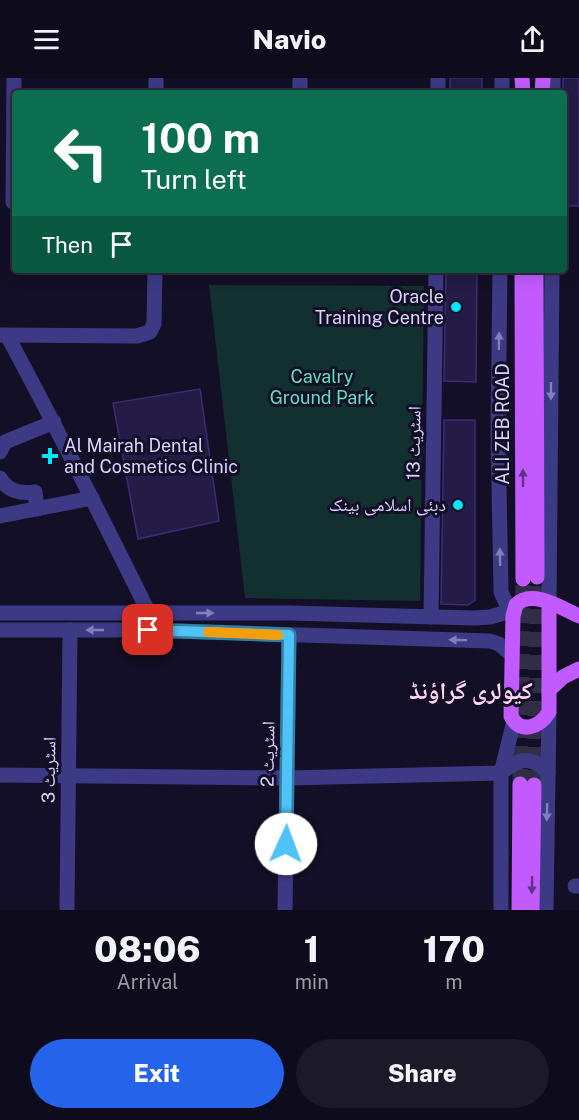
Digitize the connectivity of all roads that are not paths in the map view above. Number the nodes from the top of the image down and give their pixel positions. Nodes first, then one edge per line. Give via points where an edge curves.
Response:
1 (12, 128) edge
2 (9, 202) edge
3 (155, 273) edge
4 (436, 273) edge
5 (500, 273) edge
6 (522, 273) edge
7 (536, 273) edge
8 (552, 273) edge
9 (4, 336) edge
10 (54, 422) junction
11 (0, 452) edge
12 (0, 478) edge
13 (92, 498) junction
14 (38, 509) junction
15 (0, 516) edge
16 (549, 604) junction
17 (514, 610) junction
18 (0, 613) edge
19 (148, 613) junction
20 (579, 616) edge
21 (431, 617) junction
22 (0, 630) edge
23 (70, 630) junction
24 (148, 630) junction
25 (289, 635) junction
26 (512, 655) junction
27 (579, 669) edge
28 (549, 690) junction
29 (549, 712) junction
30 (514, 721) junction
31 (548, 772) junction
32 (501, 773) junction
33 (0, 775) edge
34 (68, 776) junction
35 (288, 778) junction
36 (67, 910) edge
37 (285, 910) edge
38 (501, 910) edge
39 (519, 910) edge
40 (532, 910) edge
41 (546, 910) edge

1 - 2 street
3 - 9 street via 154,324 150,332 137,336
4 - 21 street, اسٹریٹ 13
17 -> 5 street via 501,592
7 -> 6 main road, ALI ZEB ROAD via 530,578
8 -> 16 street
9 - 10 street
10 - 11 street via 5,441
10 - 13 street
12 - 14 street via 9,488 35,492
13 - 14 street
13 - 19 street
14 - 15 street
16 - 17 main road via 525,599
16 - 20 main road
16 - 28 main road
17 - 21 street via 483,618
17 - 26 main road
18 - 19 street
19 -> 21 street
19 - 24 street
22 - 23 street
24 -> 23 street
23 - 34 street, اسٹریٹ 3
24 - 25 street
26 -> 25 street via 490,641
25 - 35 street, اسٹریٹ 2
26 - 30 main road
27 - 28 main road
28 - 29 main road
29 - 30 main road via 535,727
29 - 31 street
30 - 32 street
31 - 32 street via 539,764 522,760
31 -> 41 street
32 - 35 street
32 - 38 street
33 - 34 street
34 - 35 street
34 - 36 street, اسٹریٹ 3
35 - 37 street, اسٹریٹ 2
39 -> 40 main road via 527,784

